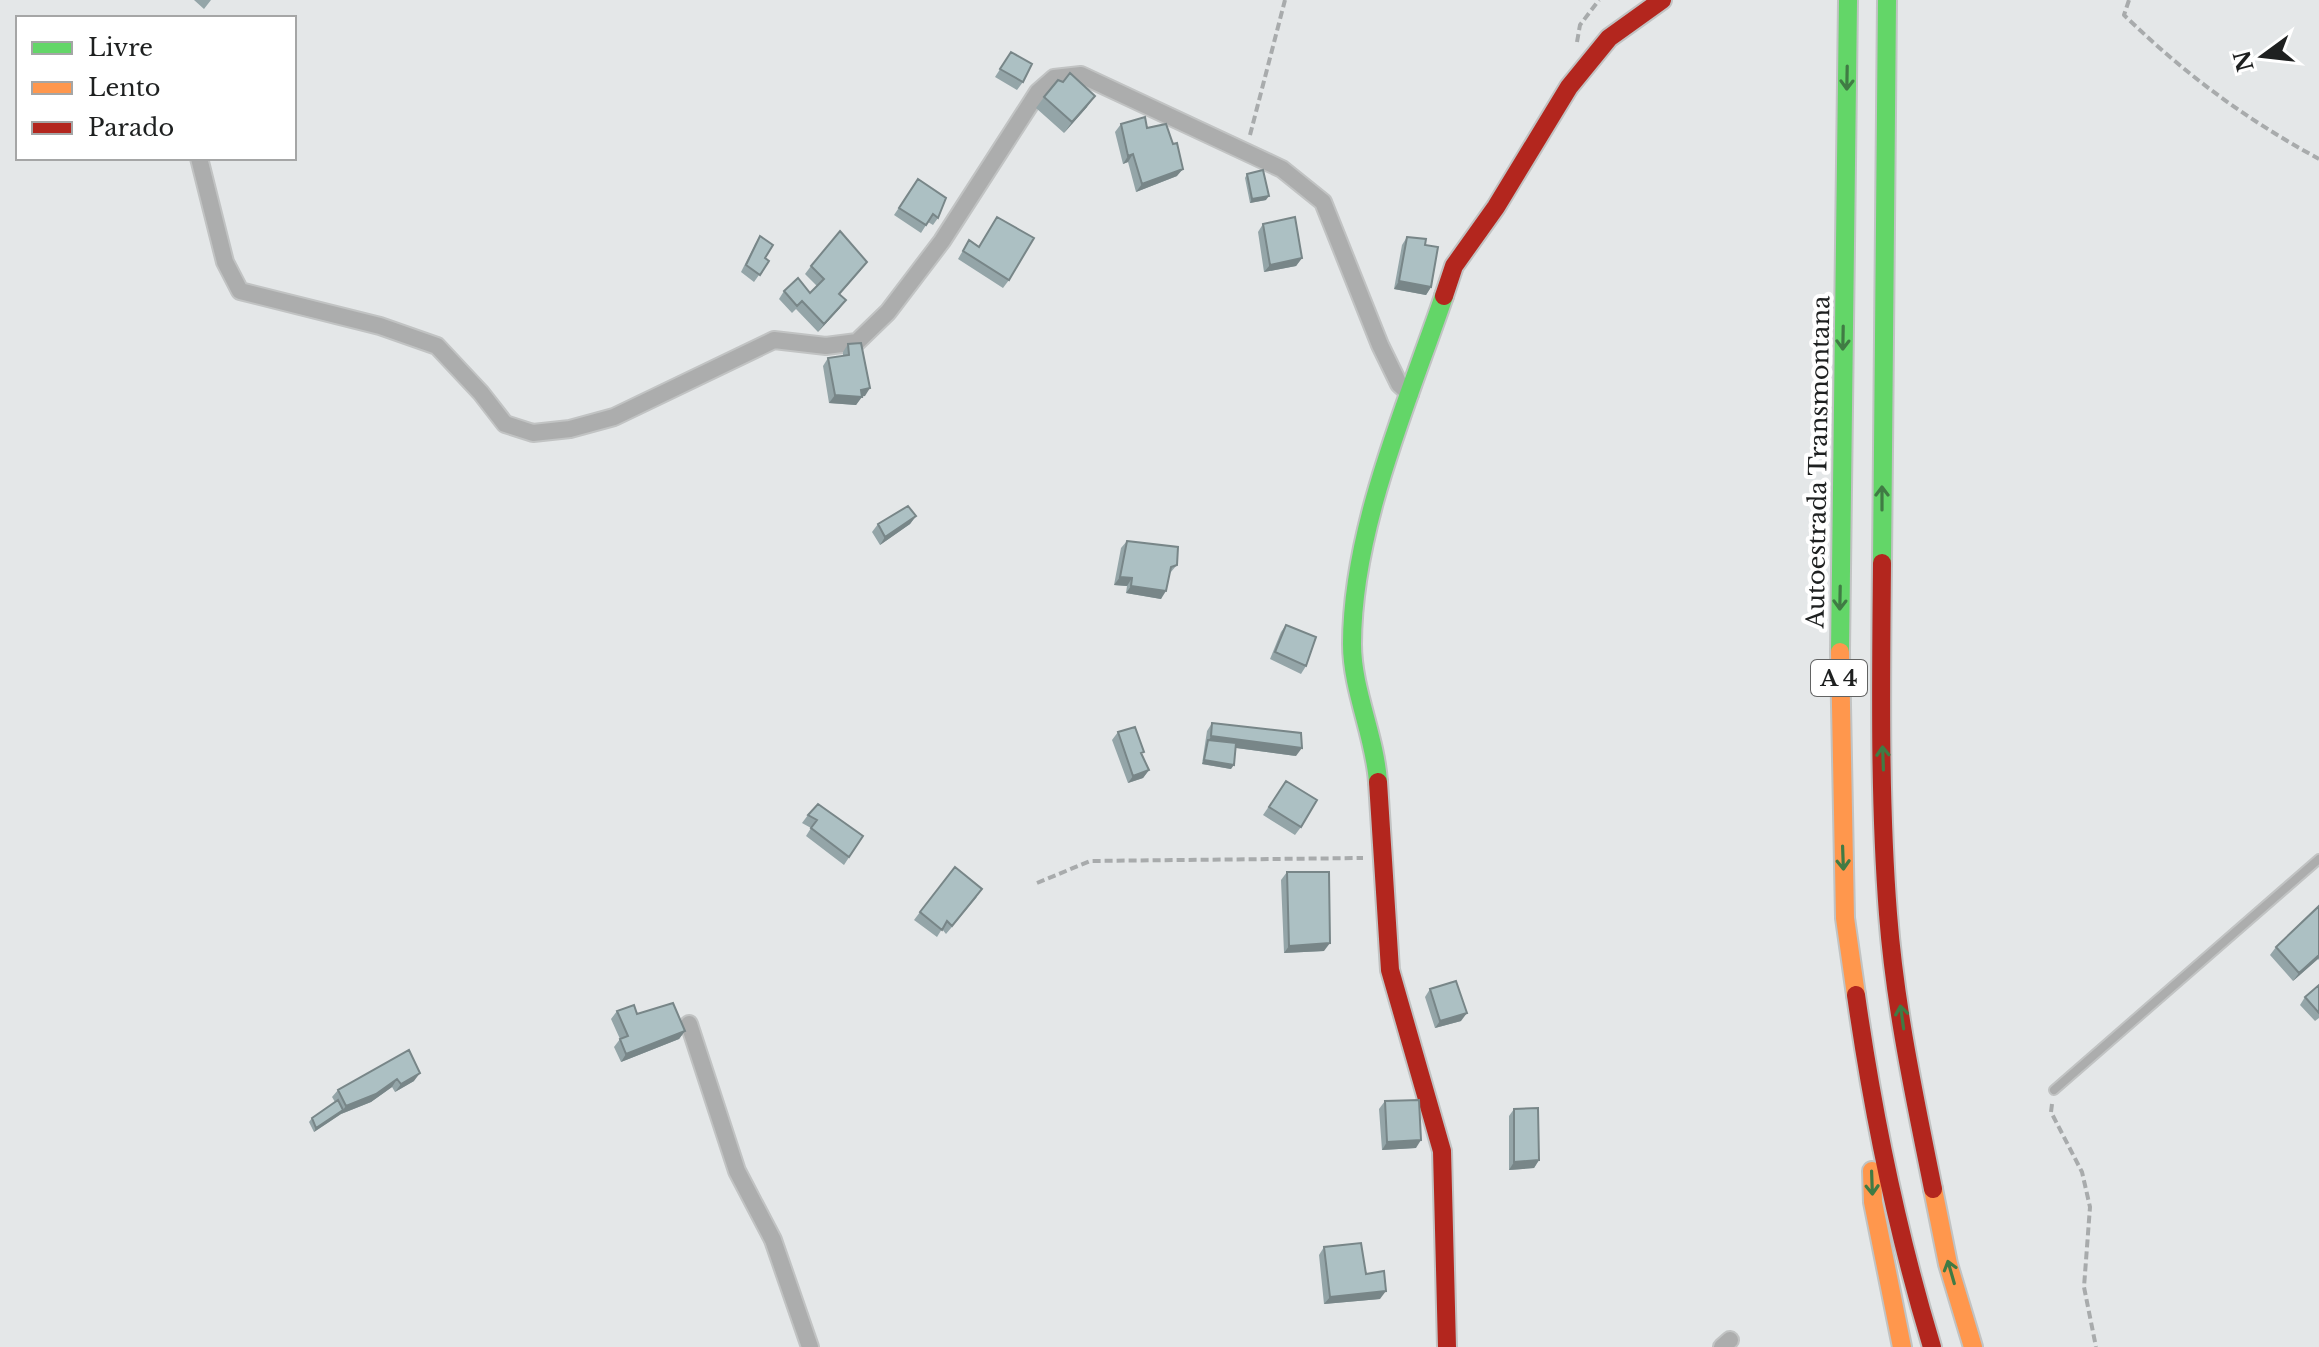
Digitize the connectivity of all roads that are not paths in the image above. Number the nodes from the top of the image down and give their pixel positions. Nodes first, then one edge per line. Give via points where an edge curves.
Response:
1 (1662, 0) edge
2 (1848, 0) edge
3 (1887, 0) edge
4 (200, 160) edge
5 (1410, 394) junction
6 (2319, 859) edge
7 (689, 1024) dead end
8 (1868, 1077) junction
9 (2054, 1090) road end
10 (810, 1347) edge
11 (1447, 1347) edge
12 (1902, 1347) edge
13 (1932, 1347) edge
14 (1973, 1347) edge

1 - 5 main road via 1609,38 1569,87 1454,266
2 -> 8 main road, Autoestrada Transmontana / A 4 via 1839,718 1845,918
14 -> 3 main road, A 4 via 1948,1264 1909,1071 1888,915 1881,707
4 - 5 street via 225,262 240,291 437,346 505,424 533,433 614,417 774,340 826,346 857,342 888,312 942,241 1038,92 1054,78 1081,75 1282,169 1323,202 1380,345 1399,384
5 - 11 main road via 1364,547 1352,648 1377,765 1390,970 1442,1151
6 - 9 lane
7 - 10 street via 737,1171 773,1240
8 -> 12 main road via 1873,1202
8 - 13 main road, Autoestrada Transmontana / A 4 via 1909,1272

